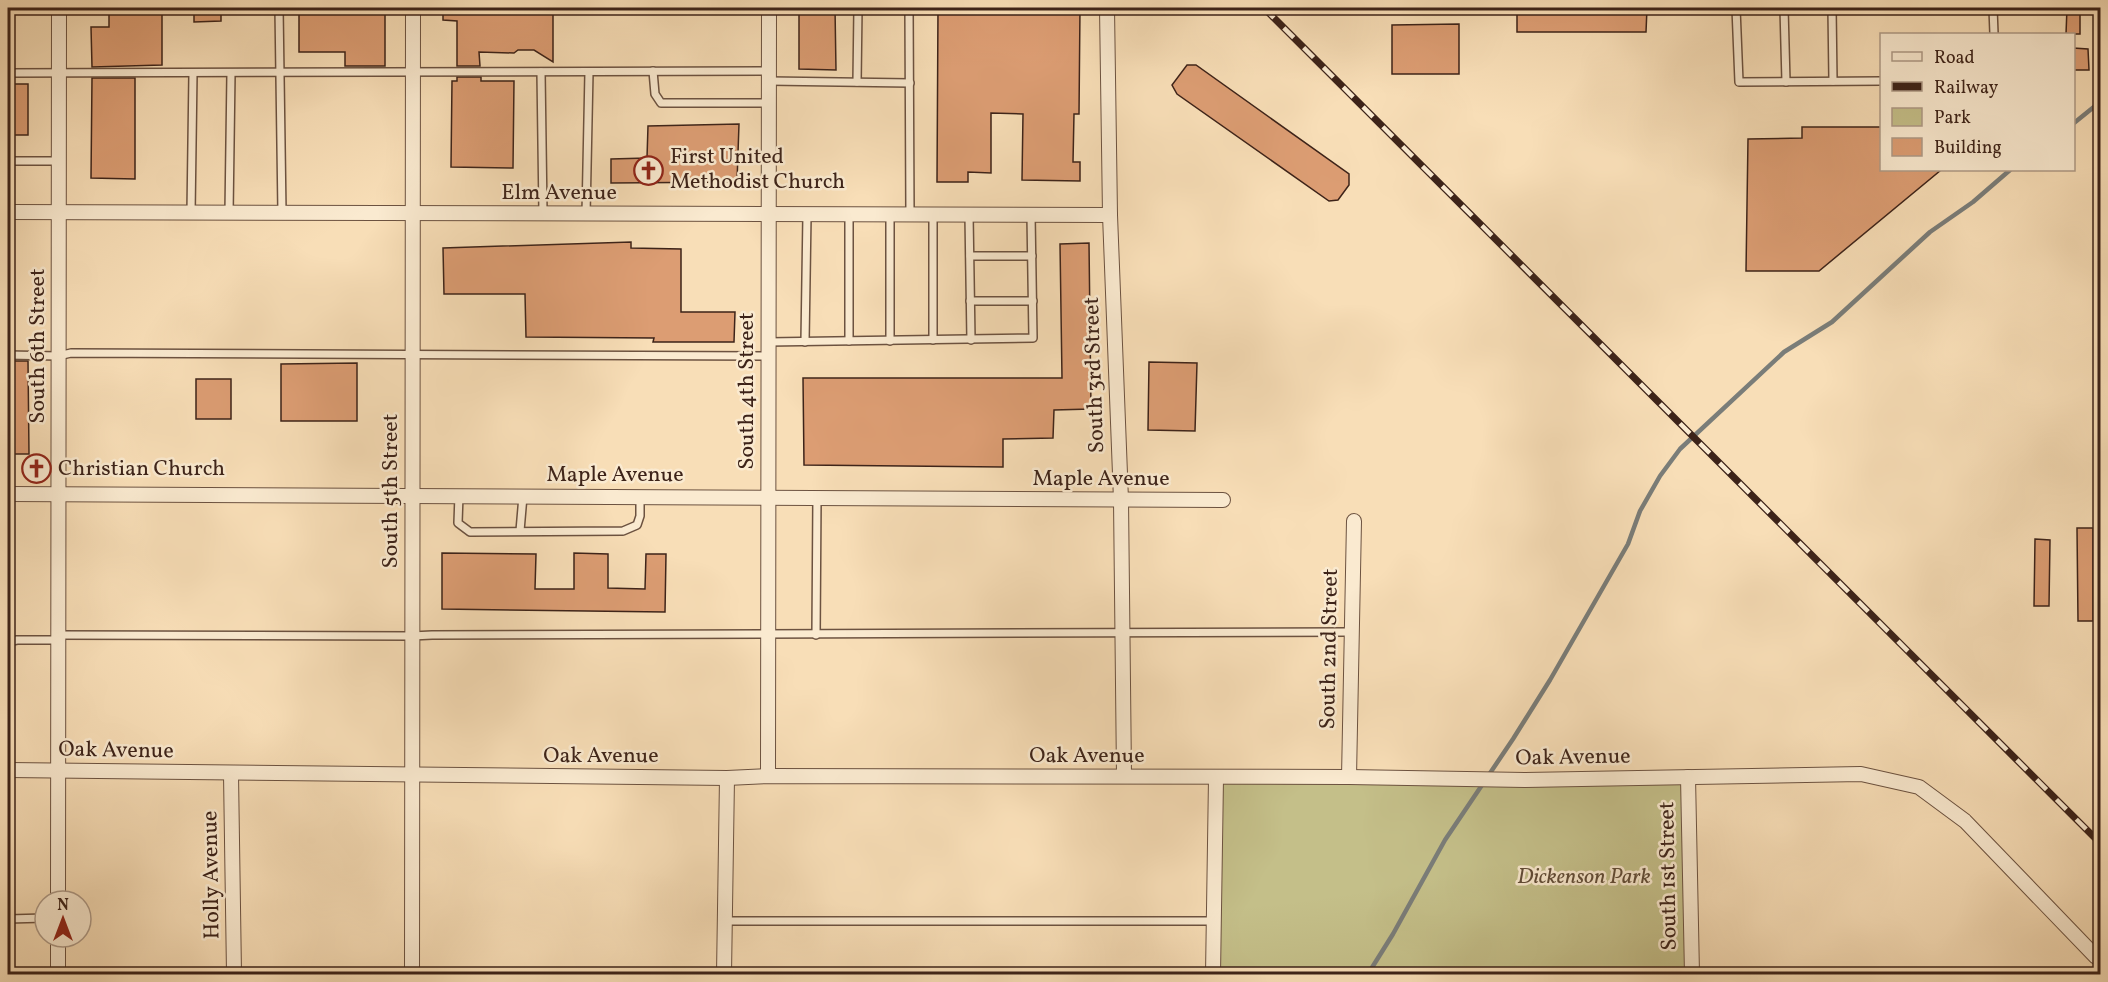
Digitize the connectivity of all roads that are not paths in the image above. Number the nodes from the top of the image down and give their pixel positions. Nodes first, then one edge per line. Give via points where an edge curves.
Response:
1 (59, 8) edge
2 (279, 8) edge
3 (413, 8) edge
4 (769, 8) edge
5 (858, 8) edge
6 (909, 8) edge
7 (1107, 8) edge
8 (1737, 8) edge
9 (1784, 8) edge
10 (1832, 8) edge
11 (1993, 8) edge
12 (1994, 33) edge
13 (653, 71) junction
14 (541, 72) junction
15 (589, 72) junction
16 (8, 73) edge
17 (59, 73) junction
18 (193, 73) junction
19 (231, 73) junction
20 (280, 73) junction
21 (413, 73) junction
22 (769, 76) junction
23 (1833, 81) junction
24 (1880, 81) edge
25 (857, 82) junction
26 (1786, 82) junction
27 (910, 83) junction
28 (769, 103) junction
29 (59, 160) junction
30 (8, 161) edge
31 (8, 212) edge
32 (60, 213) junction
33 (191, 213) junction
34 (229, 213) junction
35 (282, 213) junction
36 (413, 213) junction
37 (543, 214) junction
38 (586, 214) junction
39 (770, 215) junction
40 (807, 215) junction
41 (849, 215) junction
42 (890, 215) junction
43 (910, 215) junction
44 (933, 215) junction
45 (969, 215) junction
46 (1030, 215) junction
47 (1110, 215) junction
48 (970, 256) junction
49 (1032, 256) junction
50 (970, 301) junction
51 (1032, 301) junction
52 (933, 340) junction
53 (971, 340) junction
54 (849, 341) junction
55 (890, 341) junction
56 (805, 342) junction
57 (768, 349) junction
58 (8, 355) edge
59 (412, 355) junction
60 (58, 356) junction
61 (8, 494) edge
62 (58, 495) junction
63 (412, 495) junction
64 (459, 495) junction
65 (523, 496) junction
66 (640, 496) junction
67 (767, 497) junction
68 (817, 497) junction
69 (1121, 500) junction
70 (1223, 501) dead end
71 (1354, 521) dead end
72 (520, 531) junction
73 (1351, 632) junction
74 (1122, 633) junction
75 (768, 634) junction
76 (816, 635) junction
77 (412, 636) junction
78 (57, 637) junction
79 (8, 642) edge
80 (8, 770) edge
81 (57, 771) junction
82 (231, 774) junction
83 (412, 776) junction
84 (768, 776) junction
85 (1124, 776) junction
86 (1348, 777) junction
87 (1688, 777) junction
88 (727, 778) junction
89 (1216, 778) junction
90 (58, 889) edge
91 (33, 918) edge
92 (8, 919) edge
93 (724, 921) junction
94 (1214, 921) junction
95 (58, 949) edge
96 (2096, 957) dead end
97 (58, 975) edge
98 (234, 975) edge
99 (412, 975) edge
100 (724, 975) edge
101 (1213, 975) edge
102 (1692, 975) edge

1 - 17 street, South 6th Street
2 - 20 lane
3 - 21 street, South 5th Street
4 - 22 street, South 4th Street
5 - 25 lane
6 - 27 lane
7 - 47 street, South 3rd Street
8 - 26 lane via 1739,82
9 - 26 lane
10 - 23 lane
11 - 12 lane
13 - 15 lane
13 - 22 lane
13 - 28 lane via 655,94 662,103
14 - 15 lane
14 - 21 lane
14 - 37 lane
15 - 38 lane
16 - 17 lane
17 - 18 lane
17 - 29 street, South 6th Street
18 - 19 lane
18 - 33 lane
19 - 20 lane
19 - 34 lane
20 - 21 lane
20 - 35 lane
21 - 36 street, South 5th Street
22 - 25 lane
22 - 28 street, South 4th Street
23 - 24 lane
23 - 26 lane
25 - 27 lane
27 - 43 lane
28 - 39 street, South 4th Street
29 - 30 lane
29 - 32 street, South 6th Street
31 - 32 street, Elm Avenue
32 - 33 street, Elm Avenue
32 - 60 street, South 6th Street
33 - 34 street, Elm Avenue
34 - 35 street, Elm Avenue
35 - 36 street, Elm Avenue
36 - 37 street, Elm Avenue
36 - 59 street, South 5th Street
37 - 38 street, Elm Avenue
38 - 39 street, Elm Avenue
39 - 40 street, Elm Avenue
39 - 57 street, South 4th Street
40 - 41 street, Elm Avenue
40 - 56 lane
41 - 42 street, Elm Avenue
41 - 54 lane
42 - 43 street, Elm Avenue
42 - 55 lane
43 - 44 street, Elm Avenue
44 - 45 street, Elm Avenue
44 - 52 lane
45 - 46 street, Elm Avenue
45 - 48 lane
46 - 47 street, Elm Avenue
46 - 49 lane
47 - 69 street, South 3rd Street
48 - 49 lane
48 - 50 lane
49 - 51 lane
50 - 51 lane
50 - 53 lane
51 - 53 lane via 1033,338
52 - 53 lane
52 - 55 lane
54 - 55 lane
54 - 56 lane
56 - 57 lane
57 - 59 lane
57 - 67 street, South 4th Street
58 - 60 lane
59 - 60 lane
59 - 63 street, South 5th Street
60 - 62 street, South 6th Street
61 - 62 street, Maple Avenue
62 - 63 street, Maple Avenue
62 - 78 street, South 6th Street
63 - 64 street, Maple Avenue
63 - 77 street, South 5th Street
64 - 65 street, Maple Avenue
64 - 72 lane via 458,523 470,532
65 - 66 street, Maple Avenue
65 - 72 lane
66 - 67 street, Maple Avenue
66 - 72 lane via 637,525 623,531
67 - 68 street, Maple Avenue
67 - 75 street, South 4th Street
68 - 69 street, Maple Avenue
68 - 76 lane
69 - 70 street, Maple Avenue
69 - 74 street, South 3rd Street
71 - 73 street, South 2nd Street
73 - 74 lane
73 - 86 street, South 2nd Street
74 - 76 lane
74 - 85 street, South 3rd Street
75 - 76 lane
75 - 77 lane
75 - 84 street, South 4th Street
77 - 78 lane
77 - 83 street, South 5th Street
78 - 79 lane
78 - 81 street, South 6th Street
80 - 81 street, Oak Avenue
81 - 82 street, Oak Avenue
81 - 90 street, South 6th Street
82 - 83 street, Oak Avenue
82 - 98 street, Holly Avenue
83 - 88 street, Oak Avenue
83 - 99 street, South 5th Street
84 - 85 street, Oak Avenue
84 - 88 street, Oak Avenue
85 - 89 street, Oak Avenue
86 - 87 street, Oak Avenue
86 - 89 street, Oak Avenue
87 - 96 street, Oak Avenue via 1861,774 1919,787 1965,821
87 - 102 street, South 1st Street
88 - 93 street
89 - 94 street
91 - 92 lane
93 - 94 lane
93 - 100 street
94 - 101 street
95 - 97 street

